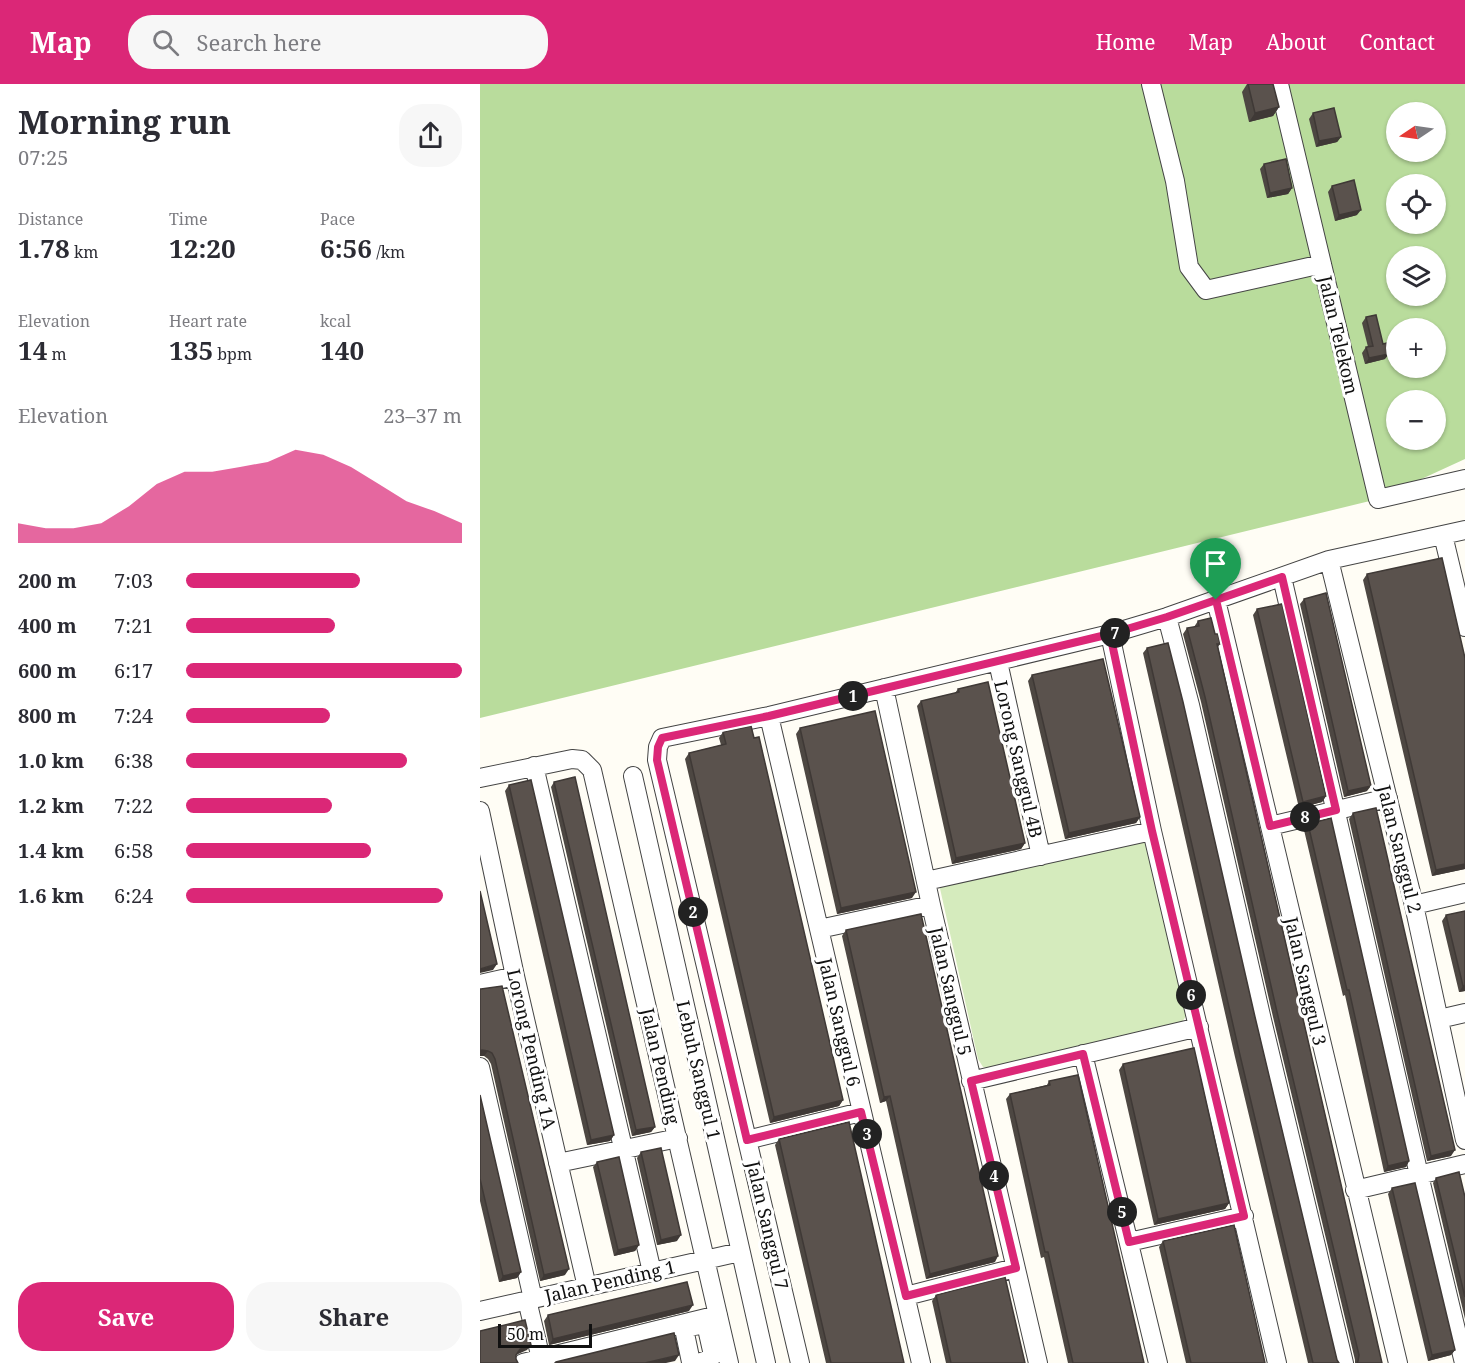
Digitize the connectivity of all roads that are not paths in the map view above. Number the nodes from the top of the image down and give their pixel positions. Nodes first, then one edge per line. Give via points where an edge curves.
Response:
1 (1150, 84) edge
2 (1279, 84) edge
3 (1322, 264) junction
4 (1465, 479) edge
5 (1465, 530) edge
6 (1443, 536) junction
7 (1329, 560) junction
8 (1282, 577) junction
9 (1216, 600) junction
10 (1167, 617) junction
11 (1465, 627) edge
12 (1110, 634) junction
13 (998, 662) junction
14 (884, 688) junction
15 (769, 716) junction
16 (534, 766) junction
17 (633, 776) dead end
18 (480, 778) edge
19 (1388, 798) junction
20 (1336, 810) junction
21 (480, 811) edge
22 (1270, 826) junction
23 (1152, 831) junction
24 (1041, 856) junction
25 (926, 880) junction
26 (1465, 893) edge
27 (931, 905) junction
28 (1414, 905) junction
29 (819, 929) junction
30 (515, 976) junction
31 (480, 984) edge
32 (1465, 1013) edge
33 (1439, 1019) junction
34 (1199, 1027) junction
35 (1083, 1054) junction
36 (480, 1067) edge
37 (971, 1081) junction
38 (861, 1112) junction
39 (1465, 1136) edge
40 (678, 1138) junction
41 (747, 1140) junction
42 (624, 1149) junction
43 (558, 1163) junction
44 (1465, 1164) edge
45 (1419, 1174) junction
46 (1355, 1190) junction
47 (1244, 1216) junction
48 (1129, 1242) junction
49 (740, 1252) junction
50 (706, 1259) junction
51 (1016, 1268) junction
52 (652, 1272) junction
53 (587, 1287) junction
54 (906, 1296) junction
55 (530, 1300) junction
56 (480, 1311) edge
57 (718, 1315) junction
58 (683, 1326) junction
59 (535, 1362) edge
60 (696, 1363) edge
61 (729, 1363) edge
62 (766, 1363) edge
63 (801, 1363) edge
64 (921, 1363) edge
65 (1038, 1363) edge
66 (1158, 1363) edge
67 (1277, 1363) edge
68 (1344, 1363) edge
69 (1398, 1363) edge
70 (1464, 1363) edge

1 - 3 street via 1174,181 1189,267 1206,291
2 - 3 street, Jalan Telekom
3 - 4 street, Jalan Telekom via 1378,499
5 - 6 street
6 - 7 street
6 - 11 street
7 - 8 street
7 - 19 street, Jalan Sanggul 2
8 - 9 street
8 - 20 street
9 - 10 street
9 - 22 street, Jalan Sanggul 3
10 - 12 street
10 - 68 street via 1191,705
12 - 13 street
12 - 23 street
13 - 14 street
13 - 24 street, Lorong Sanggul 4B
14 - 15 street
14 - 25 street, Jalan Sanggul 5
15 - 29 street, Jalan Sanggul 6
15 - 41 street, Jalan Sanggul 7 via 662,738 657,760
16 - 18 street
16 - 40 street, Jalan Pending via 572,759 582,760 592,770
16 - 42 street
17 - 49 street, Lebuh Sanggul 1
19 - 20 street
19 - 28 street, Jalan Sanggul 2
20 - 22 street
20 - 45 street
21 - 30 street, Lorong Pending 1A
22 - 46 street, Jalan Sanggul 3
23 - 24 street
23 - 34 street
24 - 25 street
25 - 27 street, Jalan Sanggul 5
26 - 28 street
27 - 29 street
27 - 37 street, Jalan Sanggul 5
28 - 33 street, Jalan Sanggul 2
29 - 38 street, Jalan Sanggul 6
30 - 31 street
30 - 43 street, Lorong Pending 1A
32 - 33 street
33 - 39 street, Jalan Sanggul 2
34 - 35 street
34 - 47 street
35 - 37 street
35 - 48 street
36 - 55 street
37 - 51 street, Jalan Sanggul 5
38 - 41 street
38 - 54 street, Jalan Sanggul 6
40 - 42 street
40 - 50 street, Jalan Pending
41 - 63 street, Jalan Sanggul 7
42 - 43 street
42 - 52 street
43 - 53 street, Lorong Pending 1A
44 - 45 street
45 - 46 street
45 - 70 street
46 - 69 street, Jalan Sanggul 3
47 - 48 street
47 - 67 street
48 - 66 street
49 - 50 street, Jalan Pending 1
49 - 62 street, Lebuh Sanggul 1
50 - 52 street, Jalan Pending 1
50 - 57 street, Jalan Pending
51 - 54 street
51 - 65 street, Jalan Sanggul 5
52 - 53 street, Jalan Pending 1
53 - 55 street, Jalan Pending 1
54 - 64 street, Jalan Sanggul 6
55 - 56 street, Jalan Pending 1
55 - 59 street
57 - 58 street
57 - 61 street, Jalan Pending
58 - 59 street
58 - 60 street via 706,1324 713,1355

